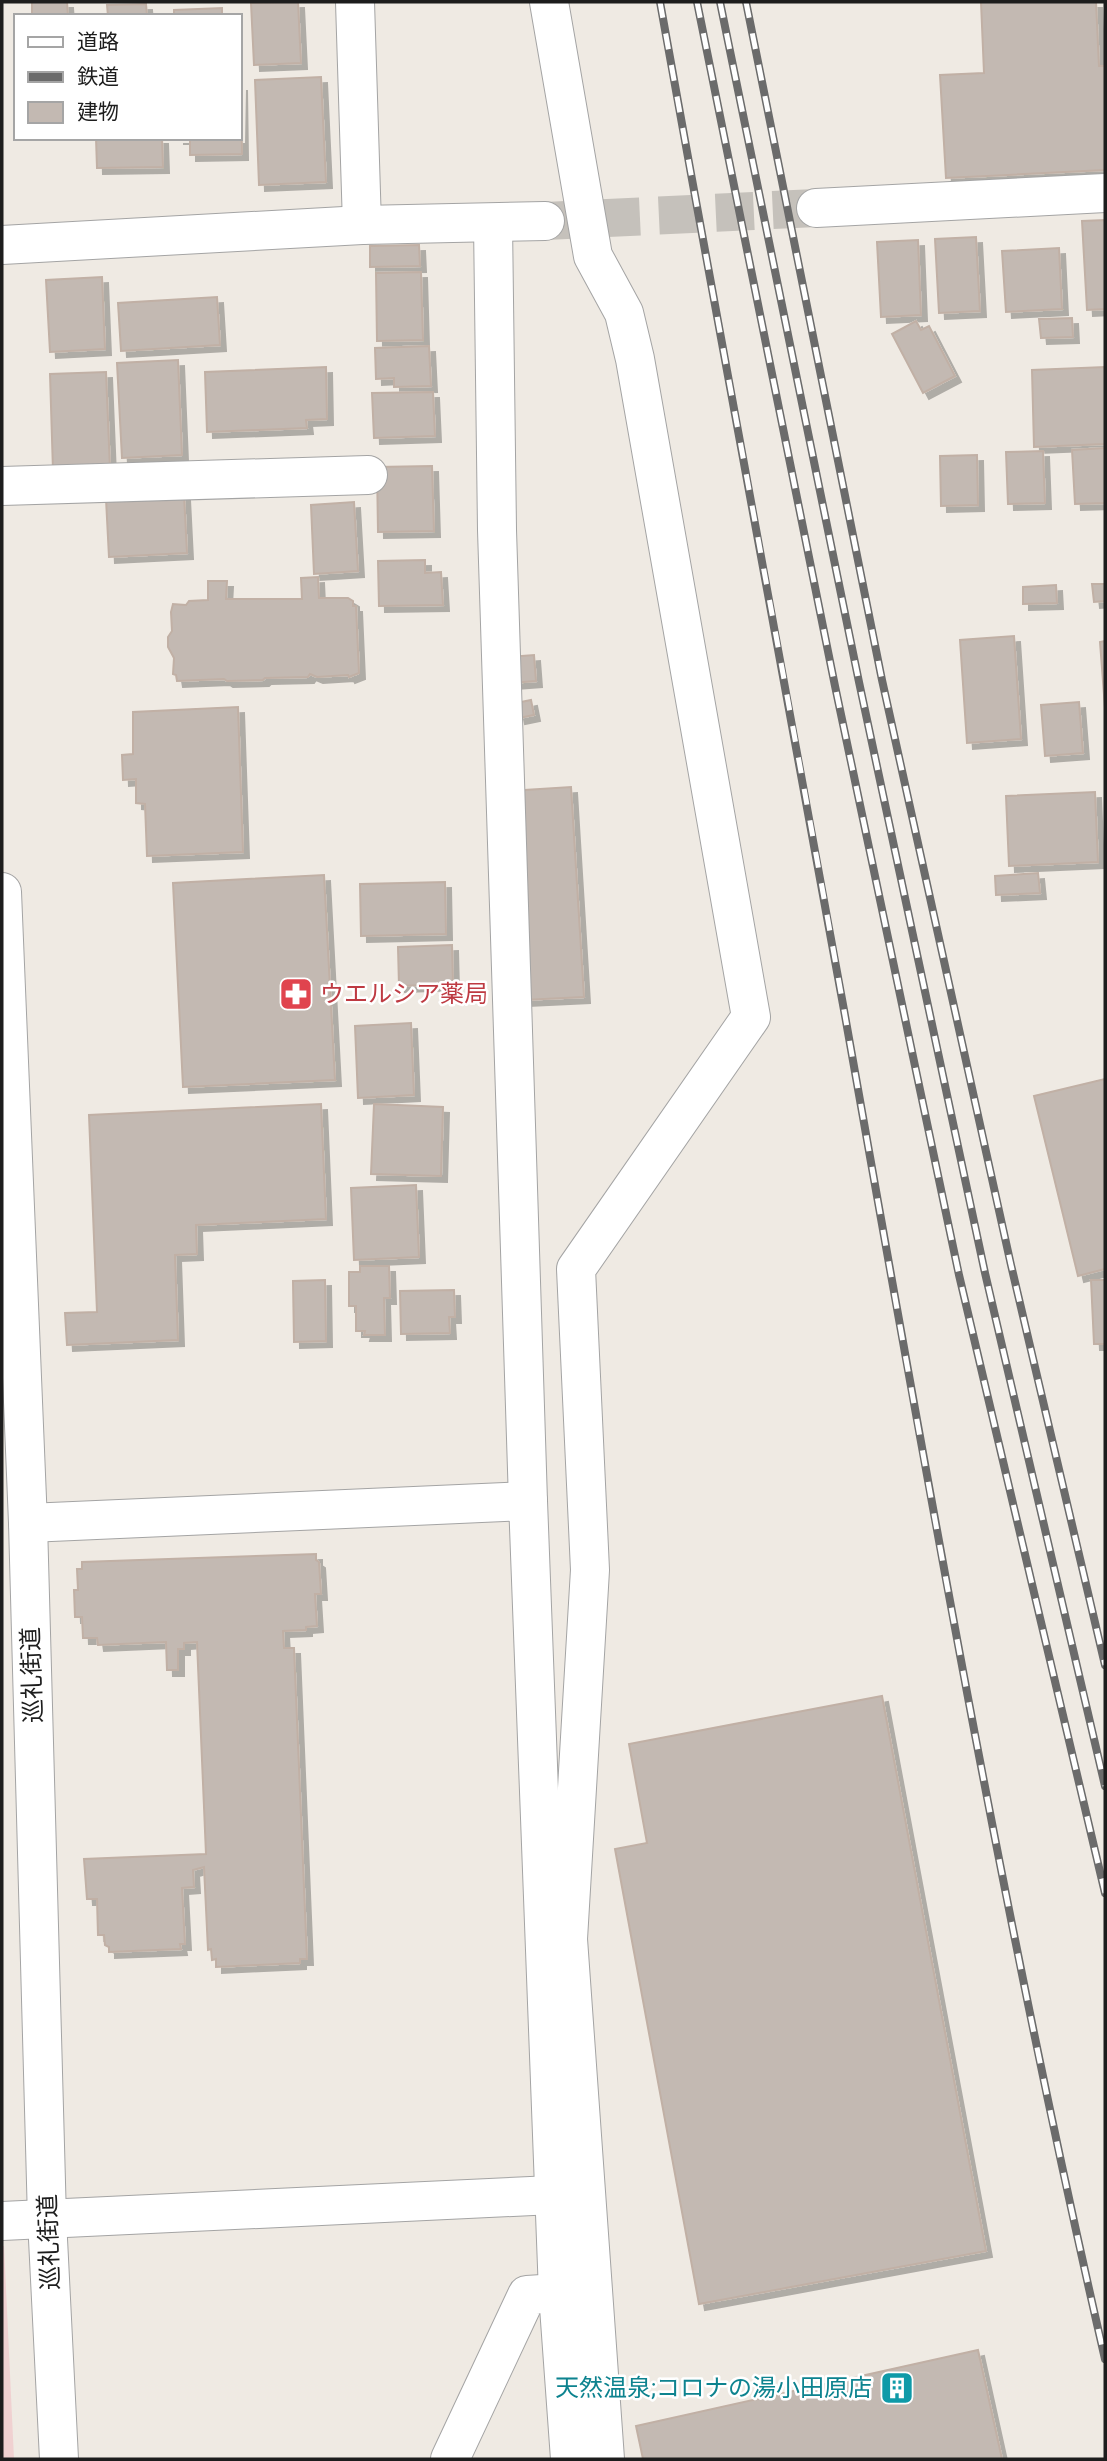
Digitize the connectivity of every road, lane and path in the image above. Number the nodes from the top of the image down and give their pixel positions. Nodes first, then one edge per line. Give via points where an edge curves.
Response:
1 (355, 2) edge
2 (550, 2) edge
3 (1105, 193) edge
4 (816, 208) tunnel mouth
5 (545, 221) tunnel mouth
6 (493, 223) junction
7 (362, 225) junction
8 (2, 245) edge
9 (368, 475) dead end
10 (2, 486) edge
11 (2, 892) edge
12 (3, 968) edge
13 (528, 1501) junction
14 (28, 1523) junction
15 (553, 2195) junction
16 (47, 2219) junction
17 (2, 2221) edge
18 (558, 2293) junction
19 (59, 2459) edge
20 (450, 2459) edge
21 (570, 2459) edge
22 (605, 2459) edge

1 - 7 street
2 - 22 street via 593,256 624,313 635,359 751,1017 576,1269 590,1570 568,1939
3 - 4 street
5 - 6 street
6 - 7 street
6 - 13 street via 497,543
7 - 8 street
9 - 10 street
11 - 12 street, 巡礼街道
12 - 14 street, 巡礼街道
13 - 14 street
13 - 15 street
14 - 16 street, 巡礼街道
15 - 16 street
15 - 18 street
16 - 17 street
16 - 19 street, 巡礼街道
18 - 20 street via 527,2295
18 - 21 street

